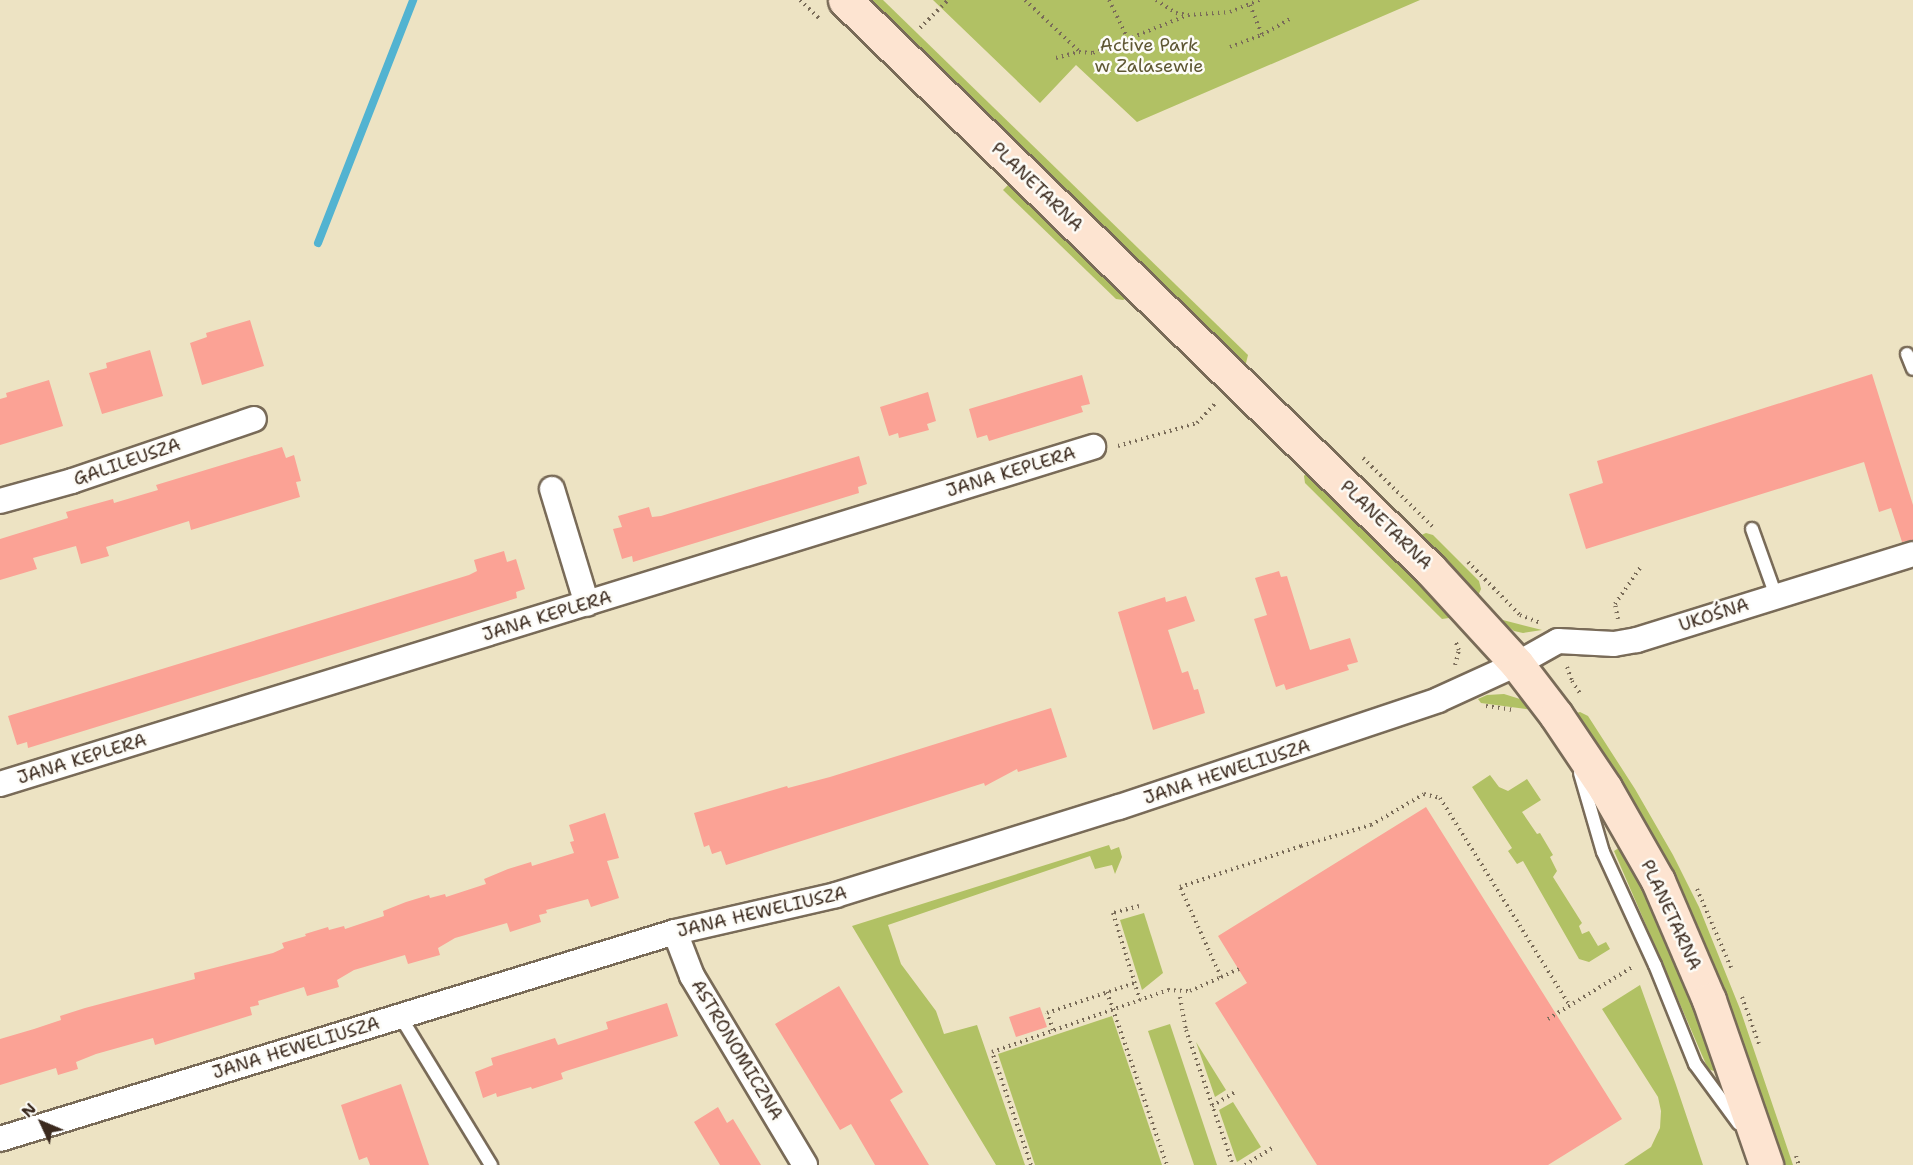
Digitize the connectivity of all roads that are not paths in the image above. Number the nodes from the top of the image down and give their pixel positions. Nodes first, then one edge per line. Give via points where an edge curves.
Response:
1 (845, 0) edge
2 (1907, 354) dead end
3 (1913, 369) edge
4 (254, 419) dead end
5 (1093, 447) road end
6 (552, 489) dead end
7 (0, 501) edge
8 (1752, 529) dead end
9 (1913, 554) edge
10 (1776, 596) junction
11 (588, 604) junction
12 (1517, 664) junction
13 (0, 784) edge
14 (675, 932) junction
15 (400, 1016) junction
16 (0, 1139) edge
17 (1765, 1162) edge
18 (491, 1165) edge
19 (805, 1165) edge

1 - 12 street, PLANETARNA via 1431,569
2 - 3 lane
4 - 7 street, GALILEUSZA via 72,481
5 - 11 street, JANA KEPLERA
6 - 11 street
8 - 10 lane
9 - 10 street, UKOŚNA
10 - 12 street, UKOŚNA via 1637,640 1614,644 1558,641
11 - 13 street, JANA KEPLERA
12 - 14 street, JANA HEWELIUSZA via 1387,718 1119,807 836,896
12 - 17 street, PLANETARNA via 1605,788 1663,892 1709,1000
14 - 15 street, JANA HEWELIUSZA
14 - 19 street, ASTRONOMICZNA via 692,976
15 - 16 street, JANA HEWELIUSZA
15 - 18 lane

